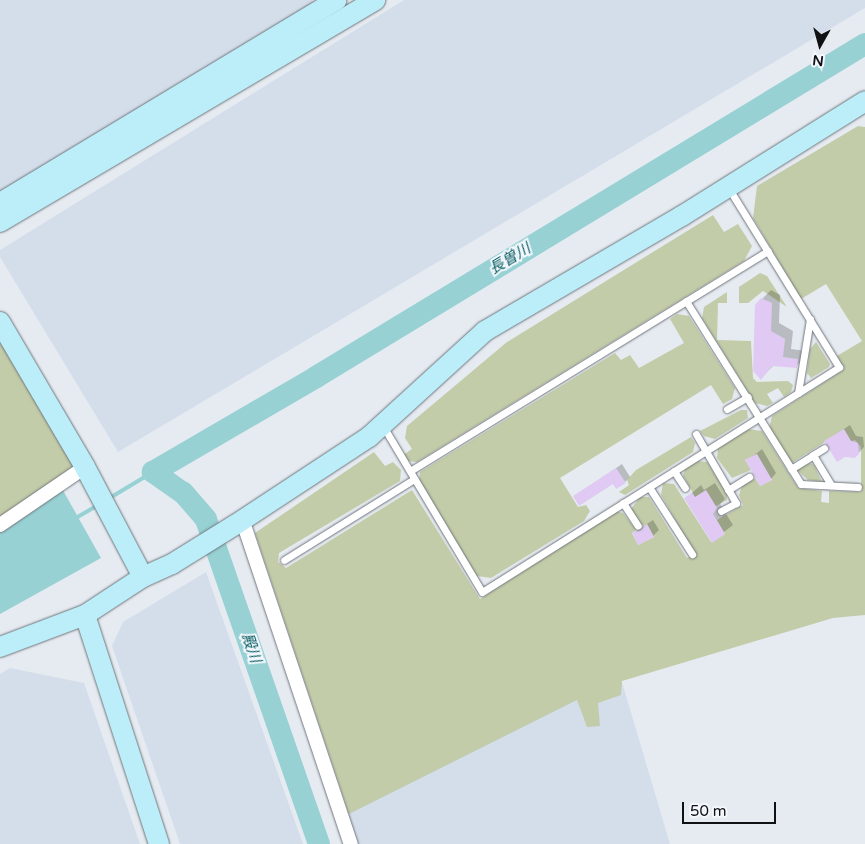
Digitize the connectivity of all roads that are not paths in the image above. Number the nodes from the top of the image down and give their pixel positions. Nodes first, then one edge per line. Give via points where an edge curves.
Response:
1 (337, 0) edge
2 (375, 0) edge
3 (865, 101) edge
4 (728, 187) junction
5 (0, 203) edge
6 (0, 222) edge
7 (768, 251) junction
8 (686, 301) junction
9 (810, 319) junction
10 (0, 322) edge
11 (798, 393) junction
12 (748, 397) junction
13 (727, 409) dead end
14 (760, 417) junction
15 (382, 425) junction
16 (696, 434) dead end
17 (824, 448) dead end
18 (706, 451) junction
19 (813, 456) junction
20 (85, 467) junction
21 (791, 469) junction
22 (410, 471) junction
23 (674, 471) junction
24 (749, 477) dead end
25 (414, 479) junction
26 (831, 485) junction
27 (649, 487) junction
28 (858, 487) dead end
29 (685, 488) dead end
30 (728, 490) junction
31 (623, 503) junction
32 (721, 511) dead end
33 (238, 522) junction
34 (0, 525) edge
35 (638, 526) dead end
36 (692, 554) dead end
37 (284, 560) dead end
38 (143, 577) junction
39 (85, 615) junction
40 (0, 647) edge
41 (160, 844) edge
42 (352, 844) edge

1 - 5 street
2 - 6 street
3 - 4 street
4 - 7 lane
4 - 15 street via 485,331
7 - 8 lane
7 - 9 lane
8 - 12 lane
8 - 22 lane
9 - 11 lane
9 - 11 lane via 840,367
10 - 20 street
11 - 14 lane
12 - 13 lane
12 - 14 lane
14 - 18 lane
14 - 21 lane
15 - 22 lane
15 - 33 street via 369,437
16 - 18 lane
17 - 19 lane
18 - 23 lane
18 - 30 lane
19 - 21 lane
19 - 26 lane
20 - 34 street
20 - 38 street
21 - 26 lane via 800,484
22 - 25 lane
23 - 27 lane
23 - 29 lane
24 - 30 lane
25 - 31 lane via 482,592
25 - 37 lane
26 - 28 lane
27 - 31 lane
27 - 36 lane
30 - 32 lane via 736,503
31 - 35 lane
33 - 38 street via 172,564
33 - 42 street
38 - 39 street
39 - 40 street
39 - 41 street

